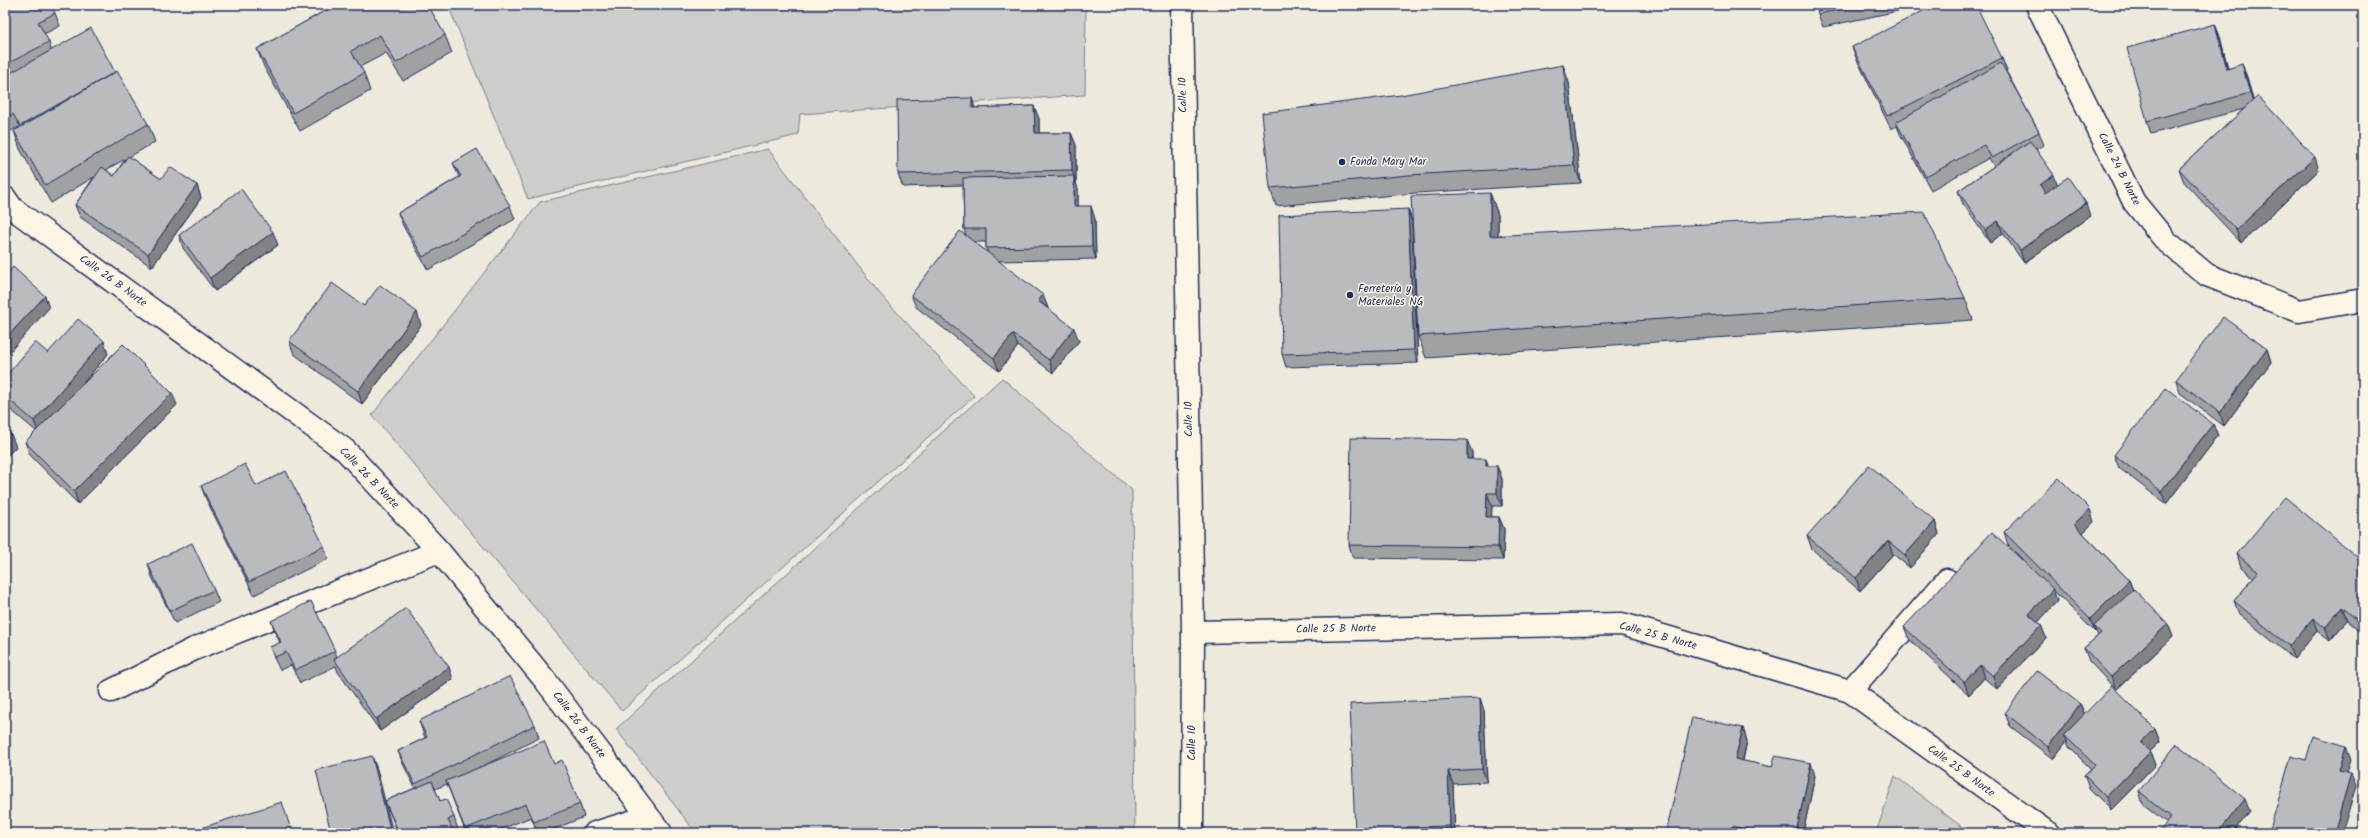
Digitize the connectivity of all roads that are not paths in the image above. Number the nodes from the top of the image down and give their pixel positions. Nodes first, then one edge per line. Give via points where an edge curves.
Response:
1 (1182, 5) edge
2 (2037, 5) edge
3 (5, 198) edge
4 (2363, 300) edge
5 (439, 551) junction
6 (1947, 580) edge
7 (1193, 632) junction
8 (111, 691) dead end
9 (1850, 691) junction
10 (647, 817) junction
11 (595, 833) edge
12 (661, 833) edge
13 (1192, 833) edge
14 (2048, 833) edge

1 - 7 street, Calle 10
2 - 4 street, Calle 24 B Norte via 2134,202 2166,241 2207,275 2299,311
3 - 5 street, Calle 26 B Norte via 12,208 345,450
5 - 8 street via 194,649
5 - 10 street, Calle 26 B Norte via 545,680
6 - 9 street
7 - 9 street, Calle 25 B Norte via 1622,624
7 - 13 street, Calle 10
9 - 14 street, Calle 25 B Norte
10 - 11 street
10 - 12 street, Calle 26 B Norte

